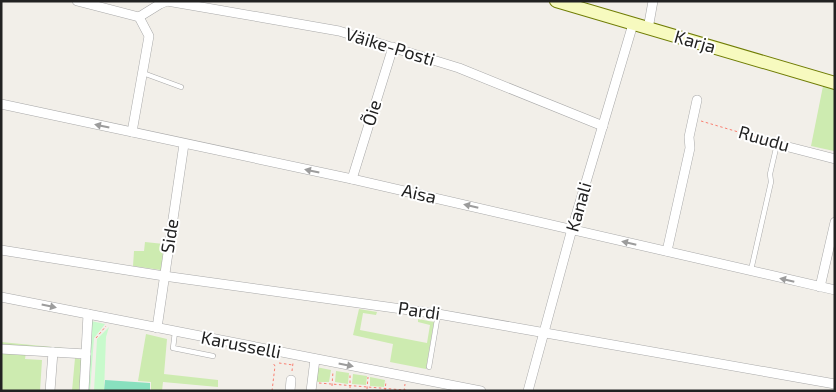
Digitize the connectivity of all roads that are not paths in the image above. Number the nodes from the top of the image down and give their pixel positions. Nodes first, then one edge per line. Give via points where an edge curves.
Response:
1 (77, 1) edge
2 (167, 1) edge
3 (556, 1) edge
4 (653, 1) edge
5 (105, 4) edge
6 (199, 4) edge
7 (139, 17) junction
8 (633, 24) junction
9 (648, 29) junction
10 (393, 47) junction
11 (142, 73) junction
12 (835, 83) edge
13 (181, 87) dead end
14 (697, 100) dead end
15 (1, 104) edge
16 (603, 126) junction
17 (132, 132) junction
18 (184, 144) junction
19 (777, 144) joint
20 (835, 159) edge
21 (352, 179) junction
22 (835, 222) edge
23 (572, 229) junction
24 (1, 250) edge
25 (667, 251) junction
26 (751, 271) junction
27 (164, 276) junction
28 (820, 287) junction
29 (835, 290) edge
30 (1, 297) edge
31 (88, 314) junction
32 (438, 314) junction
33 (157, 328) junction
34 (175, 332) junction
35 (543, 332) junction
36 (1, 349) edge
37 (53, 352) junction
38 (86, 354) junction
39 (214, 356) dead end
40 (315, 359) junction
41 (428, 366) dead end
42 (292, 380) road end
43 (835, 384) edge
44 (312, 386) edge
45 (50, 391) edge
46 (84, 391) edge
47 (290, 391) edge
48 (478, 391) edge
49 (528, 391) edge

1 - 5 street
2 - 6 street, Väike-Posti
2 - 7 street, Väike-Posti
3 - 8 street, Karja
4 - 9 street
5 - 7 street
6 - 10 street, Väike-Posti via 339,31
7 - 11 street via 149,36
8 - 9 street, Karja
8 - 16 street, Kanali
9 - 12 street, Karja
10 - 16 street, Väike-Posti via 459,68
10 - 21 street, Õie
11 - 13 lane
11 - 17 street
14 - 25 street
17 -> 15 street, Aisa
16 - 23 street, Kanali
17 - 18 street, Aisa
21 -> 18 street, Aisa
18 - 27 street, Side
19 - 20 street, Ruudu
19 - 26 lane via 770,174 772,182
23 -> 21 street, Aisa
22 - 28 street
25 -> 23 street, Aisa
23 - 35 street, Kanali
24 - 27 street, Pardi
25 - 26 street, Aisa
28 -> 26 street, Aisa
27 - 32 street, Pardi
27 - 33 street, Side
28 - 29 street, Aisa
30 -> 31 street, Karusselli
31 - 33 street, Karusselli
31 - 38 street
32 - 35 street, Pardi
32 - 41 lane
33 - 34 street, Karusselli
34 - 39 lane via 173,348
34 - 40 street, Karusselli
35 - 43 street, Pardi
35 - 49 street, Kanali
36 - 37 street
37 - 38 street
37 - 45 street
38 - 46 street
40 - 44 street
40 -> 48 street, Karusselli
42 - 47 street

